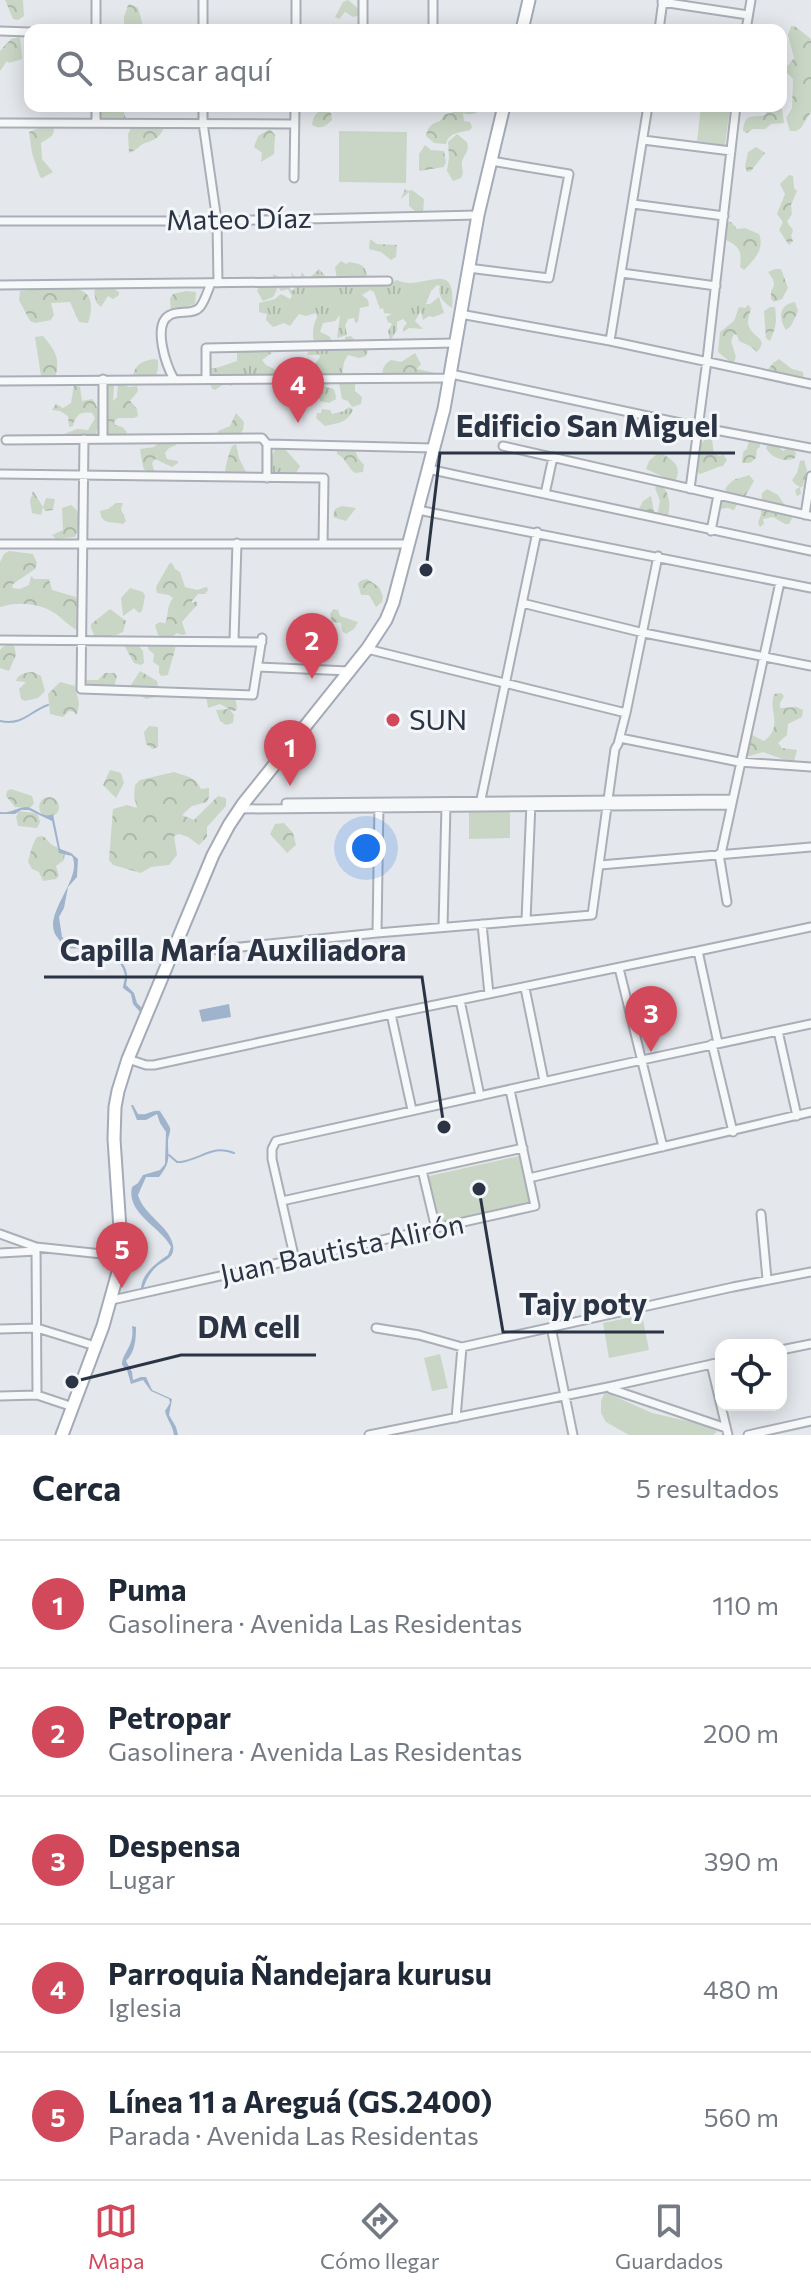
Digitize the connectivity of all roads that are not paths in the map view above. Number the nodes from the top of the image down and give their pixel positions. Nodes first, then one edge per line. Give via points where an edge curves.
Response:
1 (96, 0) edge
2 (203, 0) edge
3 (296, 0) edge
4 (363, 0) edge
5 (433, 0) edge
6 (529, 0) edge
7 (751, 0) edge
8 (663, 1) edge
9 (748, 15) junction
10 (96, 24) edge
11 (203, 24) edge
12 (296, 24) edge
13 (363, 24) edge
14 (433, 24) edge
15 (523, 24) edge
16 (660, 24) edge
17 (747, 24) edge
18 (0, 31) edge
19 (24, 32) edge
20 (96, 112) edge
21 (203, 112) edge
22 (295, 112) edge
23 (503, 112) edge
24 (647, 112) edge
25 (735, 112) edge
26 (0, 123) edge
27 (96, 123) junction
28 (203, 123) junction
29 (294, 124) junction
30 (643, 140) junction
31 (731, 151) junction
32 (491, 161) junction
33 (294, 178) dead end
34 (633, 204) junction
35 (478, 215) junction
36 (724, 216) junction
37 (0, 221) edge
38 (217, 221) junction
39 (468, 268) junction
40 (622, 273) junction
41 (388, 281) dead end
42 (214, 283) junction
43 (0, 285) edge
44 (716, 286) junction
45 (460, 314) junction
46 (610, 341) junction
47 (455, 343) junction
48 (707, 360) junction
49 (451, 376) junction
50 (103, 379) junction
51 (174, 379) junction
52 (206, 379) junction
53 (0, 381) edge
54 (811, 384) edge
55 (699, 427) junction
56 (84, 439) junction
57 (103, 439) junction
58 (6, 440) dead end
59 (267, 444) junction
60 (503, 446) dead end
61 (433, 448) junction
62 (811, 448) edge
63 (553, 457) junction
64 (428, 469) junction
65 (0, 474) edge
66 (83, 474) junction
67 (811, 476) edge
68 (267, 478) junction
69 (690, 489) junction
70 (545, 494) junction
71 (718, 495) junction
72 (418, 510) junction
73 (808, 515) edge
74 (711, 531) junction
75 (537, 532) junction
76 (237, 543) junction
77 (0, 544) edge
78 (82, 544) junction
79 (323, 544) junction
80 (409, 544) junction
81 (811, 551) edge
82 (658, 556) junction
83 (811, 578) edge
84 (780, 582) junction
85 (810, 588) edge
86 (522, 603) junction
87 (644, 633) junction
88 (82, 639) junction
89 (0, 640) edge
90 (234, 640) junction
91 (367, 649) junction
92 (763, 657) junction
93 (811, 666) edge
94 (258, 667) junction
95 (349, 671) junction
96 (506, 683) junction
97 (626, 713) junction
98 (619, 741) junction
99 (739, 762) junction
100 (811, 767) edge
101 (608, 802) junction
102 (731, 802) junction
103 (446, 804) junction
104 (480, 804) junction
105 (531, 804) junction
106 (379, 805) junction
107 (241, 806) junction
108 (811, 847) edge
109 (720, 854) junction
110 (600, 865) junction
111 (727, 902) dead end
112 (526, 920) junction
113 (482, 924) junction
114 (443, 927) junction
115 (811, 927) edge
116 (377, 933) junction
117 (698, 951) junction
118 (172, 954) junction
119 (619, 968) junction
120 (525, 988) junction
121 (489, 994) junction
122 (460, 1000) junction
123 (391, 1014) junction
124 (811, 1024) edge
125 (778, 1031) junction
126 (715, 1044) junction
127 (642, 1060) junction
128 (138, 1063) junction
129 (544, 1081) junction
130 (510, 1090) junction
131 (480, 1096) junction
132 (412, 1110) junction
133 (811, 1112) edge
134 (797, 1116) junction
135 (733, 1132) junction
136 (663, 1147) junction
137 (523, 1148) junction
138 (422, 1170) junction
139 (529, 1178) junction
140 (282, 1201) junction
141 (761, 1214) dead end
142 (436, 1229) junction
143 (0, 1234) edge
144 (36, 1249) junction
145 (0, 1253) edge
146 (121, 1256) junction
147 (295, 1260) junction
148 (811, 1272) edge
149 (767, 1279) junction
150 (112, 1300) junction
151 (551, 1327) junction
152 (37, 1328) junction
153 (376, 1328) dead end
154 (0, 1329) edge
155 (811, 1344) edge
156 (95, 1346) junction
157 (462, 1347) junction
158 (787, 1349) edge
159 (715, 1363) edge
160 (711, 1364) junction
161 (608, 1387) junction
162 (37, 1395) junction
163 (0, 1396) edge
164 (564, 1396) junction
165 (73, 1407) junction
166 (456, 1418) junction
167 (811, 1421) edge
168 (727, 1431) edge
169 (62, 1435) edge
170 (372, 1435) edge
171 (573, 1435) edge
172 (748, 1435) edge

1 - 10 street
2 - 11 street
3 - 12 street
4 - 13 street
5 - 14 street
6 - 15 main road
7 - 9 street
8 - 9 street
8 - 16 street
9 - 17 street
18 - 19 street
20 - 27 street
21 - 28 street
22 - 29 street
23 - 32 main road
24 - 30 street
25 - 31 street
26 - 27 street
27 - 28 street
28 - 29 street
28 - 38 street
29 - 33 street
30 - 31 street
30 - 34 street
31 - 36 street
32 - 35 main road
32 - 39 street via 569,174 549,278
34 - 36 street
34 - 40 street
35 - 38 street, Mateo Díaz
35 - 39 main road
36 - 44 street
37 - 38 street, Mateo Díaz
38 - 42 street
39 - 45 main road
40 - 44 street
40 - 46 street
41 - 42 street
42 - 43 street
42 - 51 street via 200,308 164,320 163,350
44 - 48 street
45 - 46 street
45 - 47 main road
46 - 48 street
47 - 49 main road
47 - 52 street via 206,348
48 - 54 street
48 - 55 street
49 - 52 street
49 - 55 street
49 - 61 main road
50 - 51 street
50 - 53 street
50 - 57 street
51 - 52 street
55 - 62 street
55 - 69 street
56 - 57 street
56 - 58 street
56 - 66 street
57 - 59 street via 262,438
59 - 61 street
59 - 68 street
60 - 63 street
61 - 64 main road
63 - 69 street
63 - 70 street
64 - 70 street
64 - 72 main road
65 - 66 street
66 - 68 street
66 - 78 street
67 - 73 street
68 - 79 street via 324,478
69 - 71 street
70 - 74 street
71 - 73 street
71 - 74 street
72 - 75 street
72 - 80 main road
74 - 81 street
75 - 82 street
75 - 86 street
76 - 78 street
76 - 79 street
76 - 90 street
77 - 78 street
78 - 88 street
79 - 80 street
80 - 91 main road via 393,603
82 - 84 street
82 - 87 street
83 - 85 street
84 - 85 street
84 - 92 street
86 - 87 street
86 - 96 street
87 - 92 street
87 - 97 street
88 - 89 street
88 - 90 street
88 - 94 street via 81,689 253,695
90 - 94 street via 262,640
91 - 95 main road
91 - 96 street
92 - 93 street
92 - 99 street
94 - 95 street
95 - 107 main road
96 - 97 street
96 - 104 street
97 - 98 street
98 - 99 street
98 - 101 street
99 - 100 street
99 - 102 street
101 - 102 street
101 - 105 street
101 - 110 street
102 - 109 street
103 - 104 street
103 - 106 street
103 - 114 street
104 - 105 street
105 - 112 street
106 - 107 street
106 - 116 street
107 - 118 main road via 213,855
108 - 109 street
109 - 110 street
109 - 111 street
110 - 112 street via 592,915
112 - 113 street
113 - 114 street
113 - 121 street
114 - 116 street
115 - 117 street
116 - 118 street
117 - 119 street
117 - 126 street
118 - 128 main road via 144,1022
119 - 120 street
119 - 127 street
120 - 121 street
120 - 129 street
121 - 122 street
122 - 123 street
122 - 131 street
123 - 128 street
123 - 132 street
124 - 125 street
125 - 126 street
125 - 134 street
126 - 127 street
126 - 135 street
127 - 129 street
127 - 136 street
128 - 146 main road via 118,1091 114,1122
129 - 130 street
130 - 131 street
130 - 137 street
131 - 132 street
132 - 140 street via 276,1141 272,1159
133 - 134 street
134 - 135 street
135 - 136 street
136 - 139 street
137 - 138 street
137 - 139 street
138 - 140 street
138 - 142 street
139 - 142 street, Juan Bautista Alirón via 535,1206
140 - 147 street
141 - 149 street
142 - 147 street, Juan Bautista Alirón
143 - 144 street
144 - 145 street
144 - 146 street
144 - 152 street
146 - 150 main road
147 - 150 street, Juan Bautista Alirón
148 - 149 street
149 - 151 street
150 - 156 main road
151 - 157 street
151 - 164 street
152 - 154 street
152 - 156 street
152 - 162 street
153 - 157 street
155 - 158 street
156 - 165 main road
157 - 166 street
159 - 160 street
160 - 161 street
160 - 168 street
161 - 164 street
161 - 168 street
162 - 163 street
162 - 165 street
164 - 166 street
164 - 171 street
165 - 169 main road
166 - 170 street
167 - 172 street

